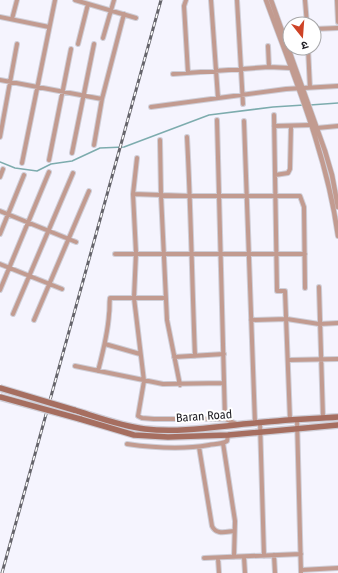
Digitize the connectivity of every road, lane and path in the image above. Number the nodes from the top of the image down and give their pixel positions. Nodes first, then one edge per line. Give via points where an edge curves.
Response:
1 (17, 0) edge
2 (55, 0) edge
3 (74, 0) edge
4 (114, 0) edge
5 (186, 0) edge
6 (211, 0) edge
7 (237, 0) edge
8 (266, 0) edge
9 (271, 0) edge
10 (305, 0) edge
11 (337, 0) edge
12 (87, 2) edge
13 (111, 10) junction
14 (124, 14) junction
15 (306, 16) edge
16 (0, 17) edge
17 (136, 18) dead end
18 (12, 19) junction
19 (338, 21) edge
20 (49, 27) junction
21 (338, 28) edge
22 (322, 29) edge
23 (282, 31) edge
24 (103, 38) dead end
25 (17, 44) dead end
26 (78, 44) dead end
27 (94, 44) dead end
28 (268, 46) dead end
29 (71, 49) dead end
30 (290, 56) edge
31 (308, 56) edge
32 (269, 67) junction
33 (290, 68) junction
34 (242, 69) junction
35 (215, 71) junction
36 (188, 73) junction
37 (173, 74) dead end
38 (0, 80) edge
39 (10, 82) junction
40 (338, 86) edge
41 (37, 87) junction
42 (300, 88) junction
43 (310, 88) junction
44 (62, 92) junction
45 (243, 94) junction
46 (83, 96) junction
47 (218, 98) junction
48 (102, 99) junction
49 (243, 104) dead end
50 (151, 107) dead end
51 (309, 112) junction
52 (274, 115) dead end
53 (217, 120) dead end
54 (244, 121) dead end
55 (310, 125) junction
56 (274, 126) junction
57 (291, 126) junction
58 (338, 126) edge
59 (317, 128) junction
60 (0, 137) edge
61 (187, 137) dead end
62 (160, 140) dead end
63 (94, 145) dead end
64 (72, 153) dead end
65 (137, 158) dead end
66 (50, 160) dead end
67 (22, 164) dead end
68 (4, 169) dead end
69 (49, 172) dead end
70 (73, 173) dead end
71 (24, 175) dead end
72 (275, 175) junction
73 (0, 177) edge
74 (88, 191) dead end
75 (134, 194) junction
76 (161, 195) junction
77 (190, 196) junction
78 (219, 196) junction
79 (275, 196) junction
80 (247, 197) junction
81 (338, 207) edge
82 (0, 212) edge
83 (8, 215) junction
84 (28, 223) junction
85 (48, 231) junction
86 (0, 234) edge
87 (338, 236) edge
88 (68, 239) junction
89 (76, 242) dead end
90 (136, 253) junction
91 (115, 254) dead end
92 (164, 254) junction
93 (191, 254) junction
94 (220, 254) junction
95 (248, 254) junction
96 (276, 254) junction
97 (305, 254) junction
98 (0, 264) edge
99 (9, 268) junction
100 (29, 276) junction
101 (50, 284) junction
102 (319, 287) dead end
103 (305, 288) dead end
104 (62, 289) dead end
105 (0, 290) edge
106 (134, 298) junction
107 (166, 298) junction
108 (13, 314) dead end
109 (287, 319) junction
110 (34, 320) dead end
111 (251, 320) junction
112 (338, 323) edge
113 (319, 324) junction
114 (105, 344) junction
115 (140, 354) junction
116 (224, 354) junction
117 (196, 356) junction
118 (174, 357) junction
119 (321, 359) junction
120 (338, 359) edge
121 (288, 360) junction
122 (75, 366) dead end
123 (98, 371) junction
124 (144, 381) junction
125 (224, 383) junction
126 (180, 384) junction
127 (0, 388) edge
128 (0, 397) edge
129 (337, 416) edge
130 (323, 418) junction
131 (225, 419) junction
132 (297, 419) junction
133 (290, 420) junction
134 (258, 422) junction
135 (338, 424) edge
136 (239, 425) junction
137 (298, 428) junction
138 (261, 431) junction
139 (228, 435) junction
140 (223, 443) junction
141 (127, 444) dead end
142 (199, 447) junction
143 (234, 532) junction
144 (301, 554) junction
145 (274, 555) junction
146 (264, 556) junction
147 (234, 557) junction
148 (244, 557) junction
149 (204, 558) dead end
150 (218, 558) junction
151 (338, 568) edge
152 (301, 571) edge
153 (219, 573) edge
154 (245, 573) edge
155 (275, 573) edge

1 - 18 street
2 - 20 street
3 - 12 street
4 - 13 street
5 - 36 street via 184,6
6 - 35 street
7 - 34 street
8 - 33 street
9 - 23 street
10 - 15 street
11 - 19 street
12 - 13 street
12 - 26 street
13 - 14 street
13 - 24 street
14 - 17 street
14 - 48 street
16 - 18 street
18 - 20 street
20 - 41 street
21 - 22 street
25 - 39 street
27 - 46 street
28 - 32 street
29 - 44 street
30 - 42 street
31 - 43 street
32 - 33 street
32 - 34 street
33 - 42 street
34 - 35 street
34 - 45 street
35 - 36 street
35 - 47 street
36 - 37 street
38 - 39 street
39 - 41 street
39 - 60 street
40 - 43 street
41 - 44 street
41 - 67 street
42 - 43 street
42 - 45 street
42 - 51 street
44 - 46 street
44 - 66 street
45 - 47 street
45 - 49 street
46 - 48 street
46 - 64 street
47 - 50 street
48 - 63 street
51 - 55 street
51 - 59 street
52 - 56 street
53 - 78 street
54 - 80 street
55 - 57 street
55 - 87 street via 329,185
56 - 57 street
56 - 72 street
57 - 72 street via 290,169 288,173
58 - 59 street
59 - 81 street via 331,170
61 - 77 street
62 - 76 street
65 - 75 street
68 - 73 street
69 - 84 street
70 - 85 street
71 - 83 street
72 - 79 street
74 - 88 street
75 - 76 street
75 - 90 street
76 - 77 street
76 - 92 street
77 - 78 street
77 - 93 street
78 - 80 street
78 - 94 street
79 - 80 street
79 - 96 street
79 - 97 street via 300,196 304,207
80 - 95 street
82 - 83 street
83 - 84 street
83 - 86 street
84 - 85 street
84 - 99 street
85 - 88 street
85 - 100 street
88 - 89 street
88 - 101 street
90 - 91 street
90 - 92 street
90 - 106 street
92 - 93 street
92 - 107 street
93 - 94 street
93 - 117 street
94 - 95 street
94 - 116 street
95 - 96 street
95 - 111 street
96 - 97 street
96 - 109 street via 277,291 286,291
97 - 103 street
98 - 99 street
99 - 100 street
99 - 105 street
100 - 101 street
100 - 108 street
101 - 104 street
101 - 110 street
102 - 113 street
106 - 107 street
106 - 114 street via 110,298
106 - 115 street
107 - 118 street
109 - 111 street
109 - 113 street
109 - 121 street
111 - 134 street
112 - 113 street
113 - 119 street
114 - 115 street
114 - 123 street
115 - 124 street
116 - 117 street
116 - 125 street
117 - 118 street
118 - 126 street
119 - 120 street
119 - 121 street
119 - 130 street
121 - 133 street
122 - 123 street
123 - 124 street
124 - 126 street
124 - 131 street via 138,416 142,418
125 - 126 street
125 - 131 street
127 - 136 main road, Baran Road, bridge via 148,429 180,430
128 - 139 main road, Baran Road, bridge via 149,437
129 - 130 main road, Baran Road
130 - 132 main road, Baran Road
131 - 136 street
132 - 133 main road, Baran Road
132 - 137 street
133 - 134 main road, Baran Road
134 - 136 main road, Baran Road
134 - 138 street
135 - 137 main road, Baran Road
137 - 138 main road, Baran Road
137 - 144 street
138 - 139 main road, Baran Road
138 - 146 street
139 - 140 street via 227,441
140 - 142 street
140 - 143 street via 235,521
141 - 142 street via 164,449
142 - 143 street via 214,531
143 - 147 street
144 - 145 street
144 - 152 street
145 - 146 street
145 - 155 street
146 - 148 street
147 - 148 street
147 - 150 street
148 - 154 street
149 - 150 street
150 - 153 street
151 - 152 street

